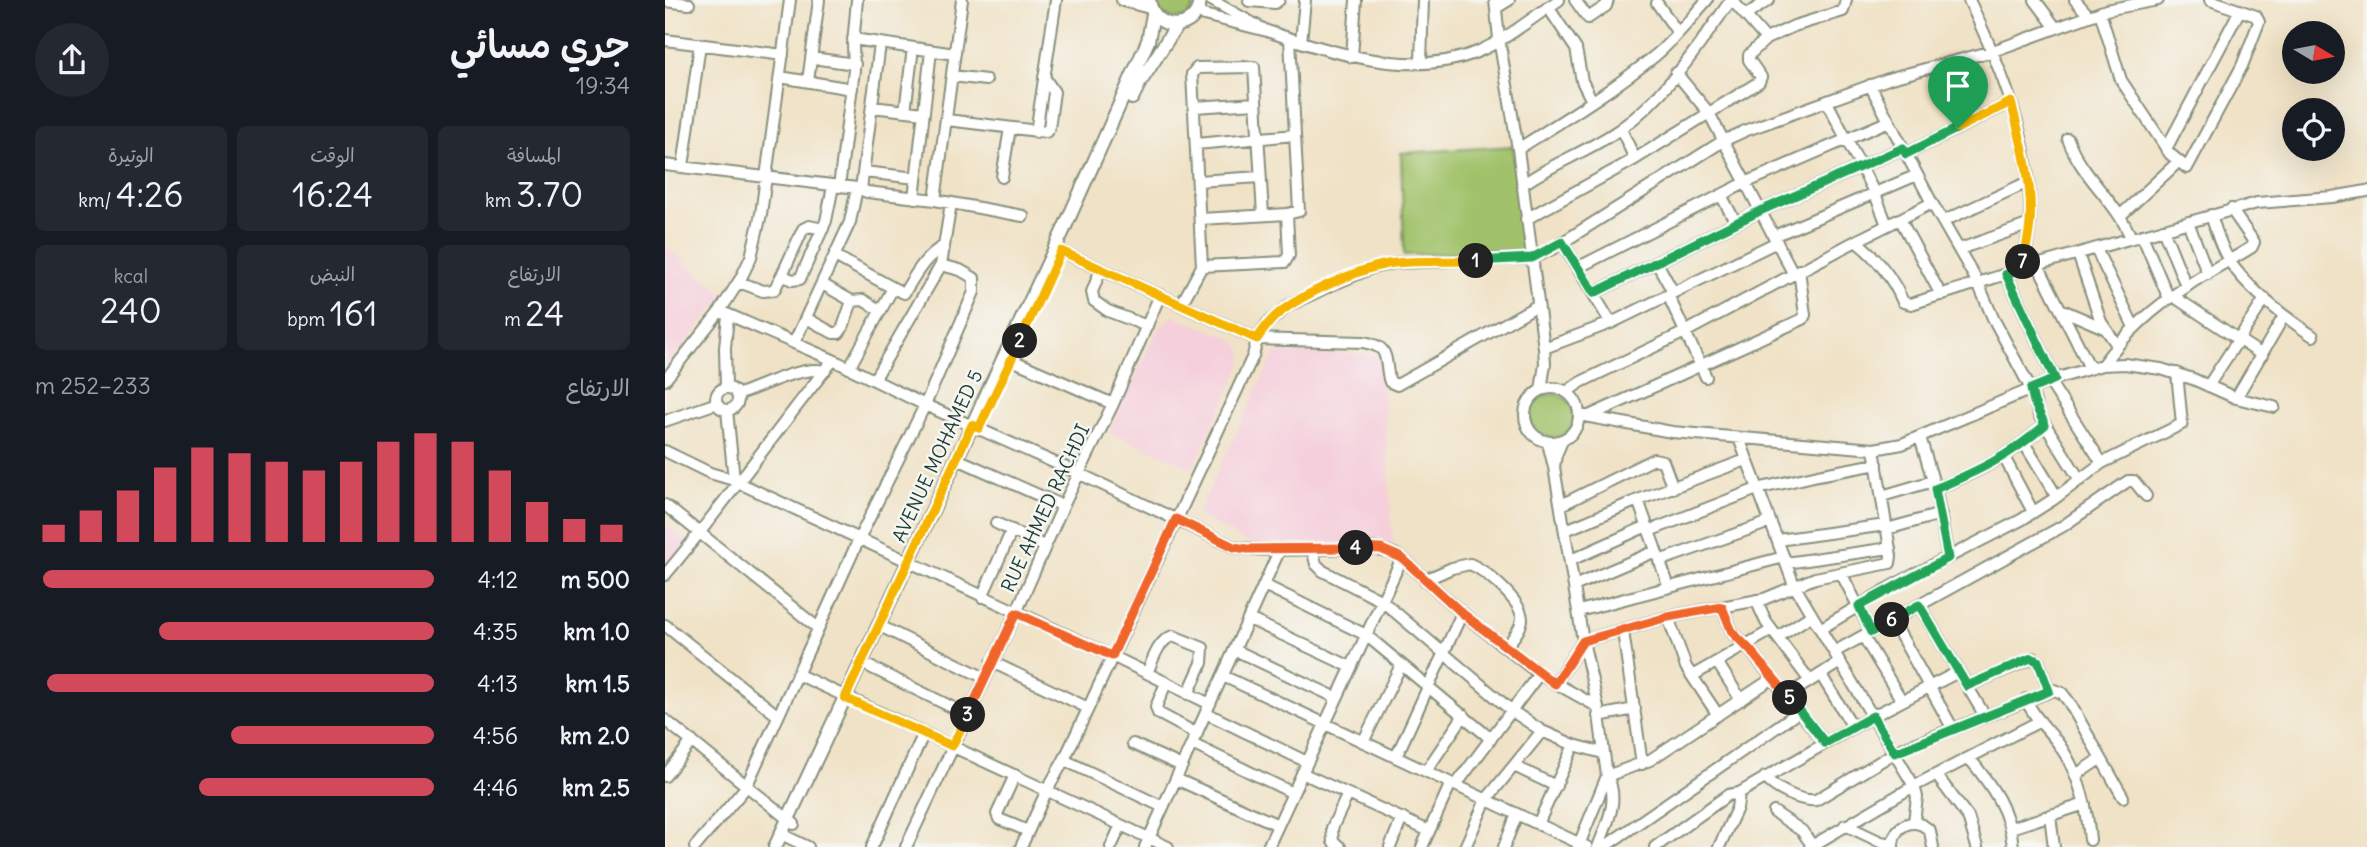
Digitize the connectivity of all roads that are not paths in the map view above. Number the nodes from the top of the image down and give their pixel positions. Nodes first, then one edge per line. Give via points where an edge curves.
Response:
1 (790, 0) edge
2 (819, 0) edge
3 (857, 0) edge
4 (963, 0) edge
5 (1056, 0) edge
6 (1123, 0) edge
7 (1200, 0) edge
8 (1211, 0) edge
9 (1249, 0) edge
10 (1279, 0) edge
11 (1305, 0) edge
12 (1356, 0) edge
13 (1423, 0) edge
14 (1509, 0) edge
15 (1559, 0) edge
16 (1575, 0) edge
17 (1608, 0) edge
18 (1689, 0) edge
19 (1707, 0) edge
20 (1731, 0) edge
21 (1769, 0) edge
22 (1846, 0) edge
23 (1969, 0) edge
24 (2035, 0) edge
25 (2075, 0) edge
26 (2158, 0) edge
27 (2210, 0) edge
28 (665, 1) edge
29 (2118, 3) edge
30 (689, 4) dead end
31 (1496, 4) edge
32 (1657, 4) dead end
33 (1151, 7) edge
34 (1548, 7) junction
35 (2240, 10) junction
36 (1697, 11) junction
37 (1196, 13) junction
38 (2095, 14) junction
39 (1746, 15) junction
40 (1247, 23) junction
41 (1177, 25) junction
42 (2056, 27) junction
43 (1678, 33) junction
44 (853, 39) junction
45 (1499, 39) junction
46 (1766, 39) junction
47 (665, 40) edge
48 (1295, 40) junction
49 (700, 44) junction
50 (880, 44) junction
51 (913, 48) junction
52 (931, 51) junction
53 (1993, 51) junction
54 (955, 54) junction
55 (783, 55) junction
56 (1352, 57) junction
57 (812, 58) junction
58 (1421, 62) junction
59 (855, 64) junction
60 (1677, 73) junction
61 (952, 76) junction
62 (780, 77) junction
63 (986, 80) dead end
64 (808, 81) junction
65 (1135, 82) junction
66 (1870, 85) junction
67 (852, 89) junction
68 (926, 97) junction
69 (1592, 100) junction
70 (949, 101) junction
71 (1826, 102) junction
72 (2011, 102) junction
73 (1256, 103) junction
74 (872, 107) junction
75 (1195, 107) junction
76 (905, 111) junction
77 (924, 113) junction
78 (1709, 113) junction
79 (947, 120) junction
80 (1889, 121) junction
81 (1010, 128) junction
82 (1621, 129) junction
83 (1295, 135) junction
84 (1258, 139) junction
85 (1847, 139) junction
86 (2069, 139) dead end
87 (1723, 141) junction
88 (1196, 144) junction
89 (1518, 149) junction
90 (2166, 149) junction
91 (1904, 151) junction
92 (1635, 159) junction
93 (2178, 162) junction
94 (665, 165) edge
95 (683, 167) junction
96 (1860, 167) junction
97 (864, 172) junction
98 (1917, 175) junction
99 (1002, 177) dead end
100 (1260, 177) junction
101 (766, 178) junction
102 (916, 178) junction
103 (1198, 181) junction
104 (2028, 182) junction
105 (1745, 183) junction
106 (1522, 185) junction
107 (836, 187) junction
108 (859, 188) junction
109 (2367, 191) edge
110 (1875, 194) junction
111 (1721, 195) junction
112 (914, 198) junction
113 (935, 200) junction
114 (951, 203) junction
115 (1932, 203) junction
116 (2231, 209) junction
117 (1760, 211) junction
118 (1287, 214) junction
119 (1263, 215) junction
120 (2120, 215) junction
121 (2211, 215) junction
122 (1023, 216) dead end
123 (1200, 219) junction
124 (1527, 219) junction
125 (1900, 219) junction
126 (1944, 221) junction
127 (2188, 222) junction
128 (1736, 223) junction
129 (2030, 224) junction
130 (1887, 225) junction
131 (823, 229) junction
132 (2163, 229) junction
133 (2137, 237) junction
134 (1775, 239) junction
135 (1856, 240) junction
136 (1562, 242) junction
137 (944, 246) junction
138 (2096, 248) junction
139 (1960, 249) junction
140 (1058, 250) junction
141 (2078, 254) junction
142 (835, 256) junction
143 (1532, 258) junction
144 (2230, 261) junction
145 (1657, 263) junction
146 (941, 265) junction
147 (1202, 265) junction
148 (2038, 265) junction
149 (1579, 267) junction
150 (1101, 269) junction
151 (2022, 269) junction
152 (1796, 272) junction
153 (2006, 274) junction
154 (2208, 274) junction
155 (782, 275) junction
156 (739, 282) junction
157 (1978, 283) junction
158 (822, 284) junction
159 (2186, 286) junction
160 (898, 291) junction
161 (1594, 293) junction
162 (1671, 294) junction
163 (1160, 295) junction
164 (1941, 295) junction
165 (2171, 298) junction
166 (2265, 299) junction
167 (852, 301) junction
168 (919, 302) junction
169 (1181, 305) junction
170 (1538, 305) junction
171 (2060, 309) junction
172 (880, 311) junction
173 (724, 313) junction
174 (2284, 316) junction
175 (806, 318) junction
176 (1611, 323) junction
177 (1147, 326) junction
178 (2134, 327) junction
179 (2104, 328) junction
180 (1685, 331) junction
181 (2313, 336) dead end
182 (1257, 339) junction
183 (2238, 341) junction
184 (794, 343) junction
185 (2117, 345) junction
186 (1544, 348) junction
187 (2262, 355) junction
188 (833, 360) junction
189 (1012, 360) junction
190 (1545, 364) junction
191 (1700, 364) junction
192 (2102, 365) junction
193 (849, 368) junction
194 (2090, 368) junction
195 (825, 371) junction
196 (2177, 373) junction
197 (1706, 377) dead end
198 (665, 380) edge
199 (874, 380) junction
200 (2052, 380) junction
201 (2208, 386) junction
202 (726, 387) junction
203 (2031, 389) junction
204 (1541, 390) junction
205 (1563, 390) junction
206 (737, 395) junction
207 (2236, 398) junction
208 (1113, 404) junction
209 (925, 405) junction
210 (722, 407) junction
211 (2273, 407) dead end
212 (1584, 416) junction
213 (665, 421) edge
214 (2045, 425) junction
215 (975, 427) junction
216 (1920, 437) junction
217 (1738, 438) junction
218 (1562, 441) junction
219 (1548, 443) junction
220 (2024, 443) junction
221 (1874, 449) junction
222 (665, 451) edge
223 (2004, 457) junction
224 (1746, 460) junction
225 (964, 462) junction
226 (2102, 463) junction
227 (1877, 464) junction
228 (1554, 467) junction
229 (1080, 474) junction
230 (2080, 480) junction
231 (735, 481) junction
232 (1934, 485) junction
233 (1673, 488) junction
234 (1757, 489) junction
235 (1882, 496) junction
236 (2146, 496) dead end
237 (2057, 497) junction
238 (1638, 500) junction
239 (665, 505) edge
240 (1561, 505) junction
241 (1063, 506) junction
242 (2033, 512) junction
243 (1941, 514) junction
244 (1176, 519) junction
245 (1770, 522) junction
246 (996, 523) dead end
247 (1886, 527) junction
248 (1648, 529) junction
249 (1012, 530) junction
250 (1566, 530) junction
251 (700, 533) junction
252 (859, 539) junction
253 (1778, 540) junction
254 (1044, 546) junction
255 (1890, 548) junction
256 (1280, 549) junction
257 (1312, 549) junction
258 (1658, 556) junction
259 (1402, 558) junction
260 (1948, 558) junction
261 (1571, 560) junction
262 (1785, 560) junction
263 (912, 564) junction
264 (1841, 573) junction
265 (665, 575) edge
266 (1425, 580) junction
267 (1264, 585) junction
268 (1794, 585) junction
269 (1574, 586) junction
270 (1669, 587) junction
271 (982, 597) junction
272 (1756, 600) junction
273 (1382, 601) junction
274 (1919, 605) junction
275 (1859, 606) junction
276 (1722, 607) junction
277 (1579, 611) junction
278 (1016, 613) junction
279 (1462, 613) junction
280 (1812, 615) junction
281 (1668, 617) junction
282 (1249, 619) junction
283 (1892, 620) junction
284 (665, 625) edge
285 (881, 626) junction
286 (818, 628) junction
287 (1820, 629) junction
288 (1623, 631) junction
289 (1775, 633) junction
290 (1867, 634) junction
291 (1366, 635) junction
292 (1583, 641) junction
293 (1746, 646) junction
294 (1506, 647) junction
295 (1235, 650) junction
296 (1834, 652) junction
297 (1444, 654) junction
298 (1112, 656) junction
299 (992, 662) junction
300 (1717, 662) junction
301 (1840, 662) junction
302 (1401, 665) junction
303 (868, 666) junction
304 (1351, 667) junction
305 (1958, 672) junction
306 (1147, 673) junction
307 (797, 674) junction
308 (1539, 674) junction
309 (1821, 675) junction
310 (1223, 676) junction
311 (1692, 676) junction
312 (985, 678) junction
313 (1773, 678) junction
314 (1810, 681) junction
315 (1166, 683) junction
316 (1555, 684) junction
317 (1429, 685) junction
318 (1967, 686) junction
319 (1929, 687) junction
320 (2049, 691) junction
321 (1188, 694) junction
322 (1787, 695) junction
323 (1337, 698) junction
324 (849, 699) junction
325 (1741, 699) junction
326 (2027, 699) junction
327 (1902, 701) junction
328 (1088, 708) junction
329 (1208, 709) junction
330 (1635, 709) junction
331 (1512, 711) junction
332 (1598, 711) junction
333 (1800, 711) junction
334 (968, 715) junction
335 (1464, 715) junction
336 (1719, 715) junction
337 (778, 716) junction
338 (1873, 716) junction
339 (1985, 716) junction
340 (665, 720) edge
341 (2040, 722) junction
342 (1325, 724) junction
343 (1853, 727) junction
344 (1953, 729) junction
345 (1542, 731) junction
346 (924, 733) junction
347 (1194, 739) junction
348 (1491, 739) junction
349 (692, 741) junction
350 (1363, 742) junction
351 (1825, 743) junction
352 (1133, 744) dead end
353 (1574, 745) junction
354 (952, 746) junction
355 (1603, 753) junction
356 (1895, 753) junction
357 (1396, 757) junction
358 (2101, 758) junction
359 (1970, 759) junction
360 (1064, 760) junction
361 (1307, 761) junction
362 (1642, 764) junction
363 (1182, 766) junction
364 (1514, 766) junction
365 (1426, 771) junction
366 (1302, 772) junction
367 (665, 775) edge
368 (1015, 775) junction
369 (2076, 775) junction
370 (1607, 776) junction
371 (1937, 776) junction
372 (1765, 777) junction
373 (1176, 779) junction
374 (1454, 784) junction
375 (1556, 786) junction
376 (1914, 786) junction
377 (746, 787) junction
378 (1047, 790) junction
379 (1293, 793) junction
380 (1739, 793) junction
381 (1348, 794) junction
382 (2123, 797) dead end
383 (1486, 800) junction
384 (2085, 804) junction
385 (1163, 807) junction
386 (1774, 812) dead end
387 (1517, 814) junction
388 (2050, 815) junction
389 (1402, 818) junction
390 (791, 822) junction
391 (1914, 822) junction
392 (1538, 824) junction
393 (1121, 825) junction
394 (1278, 825) junction
395 (1845, 825) junction
396 (2011, 828) junction
397 (1028, 831) junction
398 (1429, 831) junction
399 (2090, 839) dead end
400 (785, 840) edge
401 (1147, 843) edge
402 (1893, 845) edge
403 (1582, 846) edge
404 (1811, 846) edge
405 (695, 847) edge
406 (775, 847) edge
407 (808, 847) edge
408 (872, 847) edge
409 (906, 847) edge
410 (1021, 847) edge
411 (1111, 847) edge
412 (1168, 847) edge
413 (1268, 847) edge
414 (1340, 847) edge
415 (1390, 847) edge
416 (1422, 847) edge
417 (1465, 847) edge
418 (1504, 847) edge
419 (1601, 847) edge
420 (1655, 847) edge
421 (1719, 847) edge
422 (1934, 847) edge
423 (1977, 847) edge
424 (2013, 847) edge
425 (2054, 847) edge

1 - 55 street
2 - 57 street
3 - 44 street
4 - 54 street
5 - 81 street via 1036,132
6 - 33 main road
7 - 37 main road
8 - 40 street
9 - 10 street
9 - 40 street
11 - 48 street
12 - 56 street
13 - 58 street
14 - 31 street
15 - 34 street
16 - 17 street via 1588,18
18 - 36 street
19 - 36 street
20 - 39 street
20 - 60 street
21 - 39 street
22 - 46 street via 1843,11
23 - 53 street
24 - 42 street
25 - 38 street
26 - 29 street
27 - 35 street
28 - 30 street
29 - 38 street
31 - 45 street
32 - 43 street
33 - 41 main road via 1164,23
33 - 65 main road via 1148,41
34 - 45 street
34 - 69 street via 1576,49 1582,81
35 - 90 street
35 - 93 street via 2257,18 2259,28 2189,167
36 - 43 street
37 - 40 street
37 - 41 main road
38 - 42 street
38 - 90 street via 2121,80
39 - 46 street
40 - 48 street
41 - 65 main road
42 - 53 street
43 - 69 street via 1656,55
44 - 50 street
44 - 59 street
45 - 58 street via 1458,58
45 - 89 street
46 - 78 street via 1749,55 1761,77 1759,82
47 - 49 street
48 - 56 street
48 - 83 street
49 - 55 street
49 - 95 street
50 - 51 street
50 - 74 street
51 - 52 street
51 - 76 street
52 - 54 street
52 - 68 street
53 - 66 street
53 - 72 street
54 - 61 street
55 - 62 street
56 - 58 street
57 - 59 street
57 - 64 street
59 - 67 street
60 - 78 street
60 - 82 street
61 - 63 street
61 - 70 street
62 - 64 street
62 - 101 street
64 - 67 street
65 - 140 main road, AVENUE MOHAMED 5
66 - 71 street
66 - 80 street
67 - 107 street
68 - 70 street
68 - 77 street
69 - 89 street
70 - 79 street
71 - 85 street
71 - 87 street
72 - 91 street
72 - 104 street
73 - 75 street
73 - 75 street via 1254,67 1197,68
73 - 84 street
74 - 76 street
74 - 97 street
75 - 88 street
76 - 77 street
77 - 102 street
78 - 87 street
78 - 92 street
79 - 81 street
79 - 113 street
80 - 85 street
80 - 91 street
81 - 99 street
82 - 92 street
82 - 106 street
83 - 84 street
83 - 118 street via 1300,208
84 - 88 street
84 - 100 street
85 - 96 street
85 - 105 street
86 - 120 street via 2078,160
87 - 105 street
87 - 136 street
88 - 103 street
89 - 106 street
90 - 93 street
91 - 96 street
91 - 98 street
92 - 124 street
93 - 120 street
94 - 95 street
95 - 101 street
96 - 110 street
96 - 117 street
97 - 102 street
97 - 108 street
98 - 110 street
98 - 115 street
100 - 103 street
100 - 119 street
101 - 107 street
101 - 156 street via 757,235
102 - 112 street
103 - 123 street
104 - 126 street
104 - 129 street
105 - 111 street
105 - 117 street
106 - 124 street
107 - 108 street
107 - 131 street
108 - 112 street
108 - 142 street
109 - 116 street
110 - 130 street
110 - 134 street
111 - 128 street
111 - 149 street
112 - 113 street
113 - 114 street
114 - 122 street
114 - 137 street
115 - 125 street
115 - 126 street
116 - 121 street
116 - 144 street via 2254,244
117 - 128 street
117 - 134 street
118 - 119 street
118 - 147 street via 1289,255 1285,262
119 - 123 street
120 - 133 street
121 - 127 street
121 - 144 street
123 - 147 street
124 - 143 street
125 - 130 street
125 - 164 street
126 - 139 street
127 - 132 street
127 - 154 street
128 - 145 street
129 - 139 street
129 - 151 street
130 - 135 street
131 - 155 street via 803,229
131 - 155 street via 800,279
132 - 133 street
132 - 159 street
133 - 138 street
133 - 165 street
134 - 152 street
134 - 162 street
135 - 152 street
135 - 164 street via 1889,274 1906,304
136 - 143 street
136 - 149 street
137 - 146 street
137 - 160 street
138 - 141 street
138 - 178 street
139 - 157 street
140 - 150 street
140 - 189 main road, AVENUE MOHAMED 5
140 - 215 main road, AVENUE MOHAMED 5
141 - 148 street
141 - 179 street
142 - 158 street
142 - 160 street
143 - 170 street
143 - 182 street via 1372,268 1288,306
144 - 154 street
144 - 166 street
145 - 161 street
145 - 162 street
146 - 168 street
146 - 209 street via 971,274 974,292
147 - 169 street
148 - 151 street
148 - 171 street
149 - 161 street
150 - 163 street
150 - 177 street via 1092,292 1094,301
151 - 153 street
152 - 180 street
152 - 191 street via 1803,319
153 - 157 street
153 - 200 street
154 - 159 street
155 - 156 street via 771,292
156 - 173 street
157 - 164 street
157 - 203 street
158 - 167 street
158 - 175 street
159 - 165 street
160 - 168 street
160 - 172 street
161 - 176 street
162 - 176 street
162 - 180 street
163 - 169 street
163 - 177 street, RUE AHMED RACHDI
165 - 178 street
165 - 183 street
166 - 174 street
166 - 183 street
167 - 172 street via 863,300
167 - 175 street via 839,333
168 - 199 street
169 - 182 street
170 - 182 street via 1397,385 1388,379 1383,349 1376,345
170 - 186 street
171 - 179 street
171 - 194 street
172 - 193 street
173 - 184 street
173 - 198 street
173 - 202 street
174 - 181 street
174 - 187 street
175 - 184 street
176 - 186 street
177 - 208 street, RUE AHMED RACHDI
178 - 185 street
179 - 185 street
180 - 191 street
180 - 205 street
182 - 244 street
183 - 187 street
183 - 201 street
184 - 188 street
185 - 192 street
186 - 190 street
187 - 207 street
188 - 193 street
188 - 195 street
189 - 208 street
189 - 215 main road, AVENUE MOHAMED 5
190 - 204 street
190 - 205 street
191 - 197 street
191 - 212 street
192 - 194 street
192 - 196 street via 2141,365
193 - 199 street
194 - 200 street
195 - 206 street via 803,371
195 - 231 street
196 - 201 street
196 - 226 street via 2182,424
199 - 209 street
200 - 203 street
200 - 226 street
201 - 207 street
202 - 206 street
202 - 210 street via 716,394
203 - 214 street
203 - 216 street
204 - 205 street
204 - 219 street via 1528,402 1525,420 1533,436
205 - 212 street
206 - 210 street via 737,404
207 - 211 street
208 - 229 street, RUE AHMED RACHDI
209 - 215 street
209 - 252 street
210 - 213 street
210 - 231 street
212 - 217 street
212 - 218 street
214 - 220 street
214 - 230 street
215 - 225 main road, AVENUE MOHAMED 5
215 - 229 street
215 - 263 main road, AVENUE MOHAMED 5
216 - 221 street
216 - 232 street
217 - 221 street
217 - 224 street
218 - 219 street
218 - 228 street
219 - 228 street
220 - 223 street
220 - 237 street
221 - 227 street
222 - 231 street
223 - 232 street via 1969,476
223 - 242 street
224 - 233 street
224 - 234 street
225 - 241 street
225 - 263 main road, AVENUE MOHAMED 5
226 - 230 street
227 - 234 street
227 - 235 street
228 - 240 street
229 - 241 street, RUE AHMED RACHDI
229 - 244 street
230 - 237 street
231 - 251 street
231 - 252 street
232 - 235 street
232 - 243 street
233 - 238 street
233 - 240 street via 1663,461 1654,459
234 - 245 street
234 - 248 street
235 - 247 street
236 - 274 street via 2134,481 2127,481 2063,526
237 - 242 street
238 - 248 street
238 - 250 street
239 - 251 street
240 - 250 street
241 - 254 street, RUE AHMED RACHDI
242 - 260 street
243 - 247 street
243 - 260 street
244 - 256 street via 1234,547
244 - 298 street
245 - 253 street
245 - 258 street
246 - 249 street
247 - 253 street
247 - 255 street
248 - 258 street
248 - 261 street
249 - 254 street
249 - 271 street
250 - 261 street
251 - 265 street
251 - 286 street
252 - 263 street
252 - 286 street
253 - 262 street
254 - 278 street, RUE AHMED RACHDI
255 - 262 street
255 - 264 street via 1890,564
256 - 257 street
256 - 267 street
257 - 259 street via 1365,547
257 - 273 street via 1323,571
258 - 269 street
258 - 270 street
259 - 266 street
259 - 273 street
260 - 275 street
261 - 269 street
262 - 268 street
262 - 270 street
263 - 271 street
263 - 285 main road, AVENUE MOHAMED 5
264 - 268 street
264 - 275 street
266 - 279 street
266 - 294 street via 1462,565 1484,573 1513,598 1522,614 1519,629
267 - 282 street
267 - 291 street
268 - 272 street
268 - 280 street
269 - 277 street
270 - 277 street
271 - 278 street
272 - 276 street
272 - 289 street
273 - 291 street
273 - 297 street
274 - 283 street
274 - 305 street
275 - 287 street
275 - 290 street
276 - 281 street
276 - 293 street via 1732,632
277 - 292 street
278 - 298 street
278 - 299 street, RUE AHMED RACHDI
279 - 294 street
279 - 297 street
280 - 287 street
280 - 289 street
281 - 288 street
281 - 311 street
282 - 295 street
282 - 304 street
283 - 290 street
283 - 319 street
284 - 337 street
285 - 303 main road, AVENUE MOHAMED 5
285 - 312 street
285 - 324 main road, AVENUE MOHAMED 5
286 - 307 street
287 - 296 street
288 - 292 street
288 - 330 street
289 - 293 street
289 - 314 street
290 - 296 street
290 - 327 street
291 - 302 street
291 - 304 street
292 - 316 street
292 - 332 street
293 - 300 street
293 - 313 street
294 - 308 street
295 - 310 street
295 - 323 street
296 - 301 street
297 - 317 street
297 - 331 street
298 - 306 street
298 - 328 street
299 - 312 street, RUE AHMED RACHDI
299 - 328 street
300 - 311 street
300 - 325 street
301 - 309 street
301 - 338 street
302 - 317 street
302 - 350 street
303 - 324 main road, AVENUE MOHAMED 5
303 - 334 street
304 - 323 street
305 - 318 street
305 - 319 street
306 - 315 street
306 - 321 street via 1166,638 1197,645 1203,658
307 - 324 street
307 - 337 street
308 - 316 street
308 - 331 street
309 - 314 street
309 - 343 street
310 - 329 street
310 - 342 street
311 - 336 street
312 - 334 street, RUE AHMED RACHDI
313 - 322 street
313 - 325 street
314 - 322 street
315 - 321 street
315 - 347 street via 1158,713
316 - 332 street
317 - 335 street
317 - 357 street
318 - 320 street via 2031,658 2038,661
318 - 339 street
319 - 327 street
319 - 344 street
320 - 326 street
320 - 358 street via 2066,697
321 - 329 street
322 - 333 street
323 - 342 street
324 - 346 street
324 - 390 main road, AVENUE MOHAMED 5
325 - 336 street
326 - 339 street
326 - 341 street
327 - 338 street
328 - 360 street
329 - 347 street
329 - 361 street
330 - 332 street
330 - 362 street
331 - 345 street
331 - 348 street
332 - 355 street
333 - 351 street
333 - 419 street
334 - 354 street, RUE AHMED RACHDI
335 - 348 street
335 - 365 street
336 - 362 street
337 - 377 street
338 - 343 street
338 - 356 street
339 - 344 street
340 - 349 street
341 - 359 street
341 - 369 street
342 - 350 street
342 - 361 street
343 - 351 street
344 - 356 street
345 - 353 street
345 - 364 street
346 - 354 street
346 - 408 street
347 - 363 street
347 - 379 street
348 - 374 street
349 - 367 street
349 - 377 street
350 - 357 street
351 - 372 street
352 - 363 street
353 - 355 street
353 - 375 street
354 - 368 street
354 - 409 street, RUE AHMED RACHDI
355 - 370 street
356 - 372 street via 1812,800 1774,786
356 - 376 street
357 - 365 street
358 - 369 street
358 - 382 street
359 - 371 street
359 - 396 street via 1999,797
360 - 378 street
360 - 385 street
361 - 366 street
362 - 370 street
363 - 373 street
364 - 375 street
364 - 383 street
365 - 374 street
366 - 379 street
366 - 381 street
368 - 378 street
368 - 397 street via 997,814
369 - 384 street
370 - 403 street
370 - 419 street via 1613,799
371 - 376 street
371 - 423 street via 1968,817
372 - 380 street
373 - 385 street
373 - 394 street
374 - 383 street
374 - 398 street
375 - 392 street
376 - 391 street
376 - 395 street
377 - 390 street
377 - 405 street
378 - 393 street
378 - 397 street
379 - 394 street
380 - 420 street via 1728,795
380 - 421 street
381 - 389 street
381 - 414 street via 1331,834
383 - 387 street
383 - 417 street
384 - 388 street
384 - 399 street
385 - 401 street
386 - 404 street via 1802,831
387 - 392 street
387 - 418 street
388 - 396 street
388 - 425 street
389 - 398 street
389 - 415 street
390 - 400 main road, AVENUE MOHAMED 5
391 - 402 street via 1899,828
391 - 422 street via 1930,831
392 - 403 street
393 - 401 street
393 - 411 street
394 - 413 street
395 - 402 street
395 - 404 street
396 - 424 street
397 - 410 street
398 - 416 street
400 - 406 main road, AVENUE MOHAMED 5
400 - 407 street
401 - 412 street

